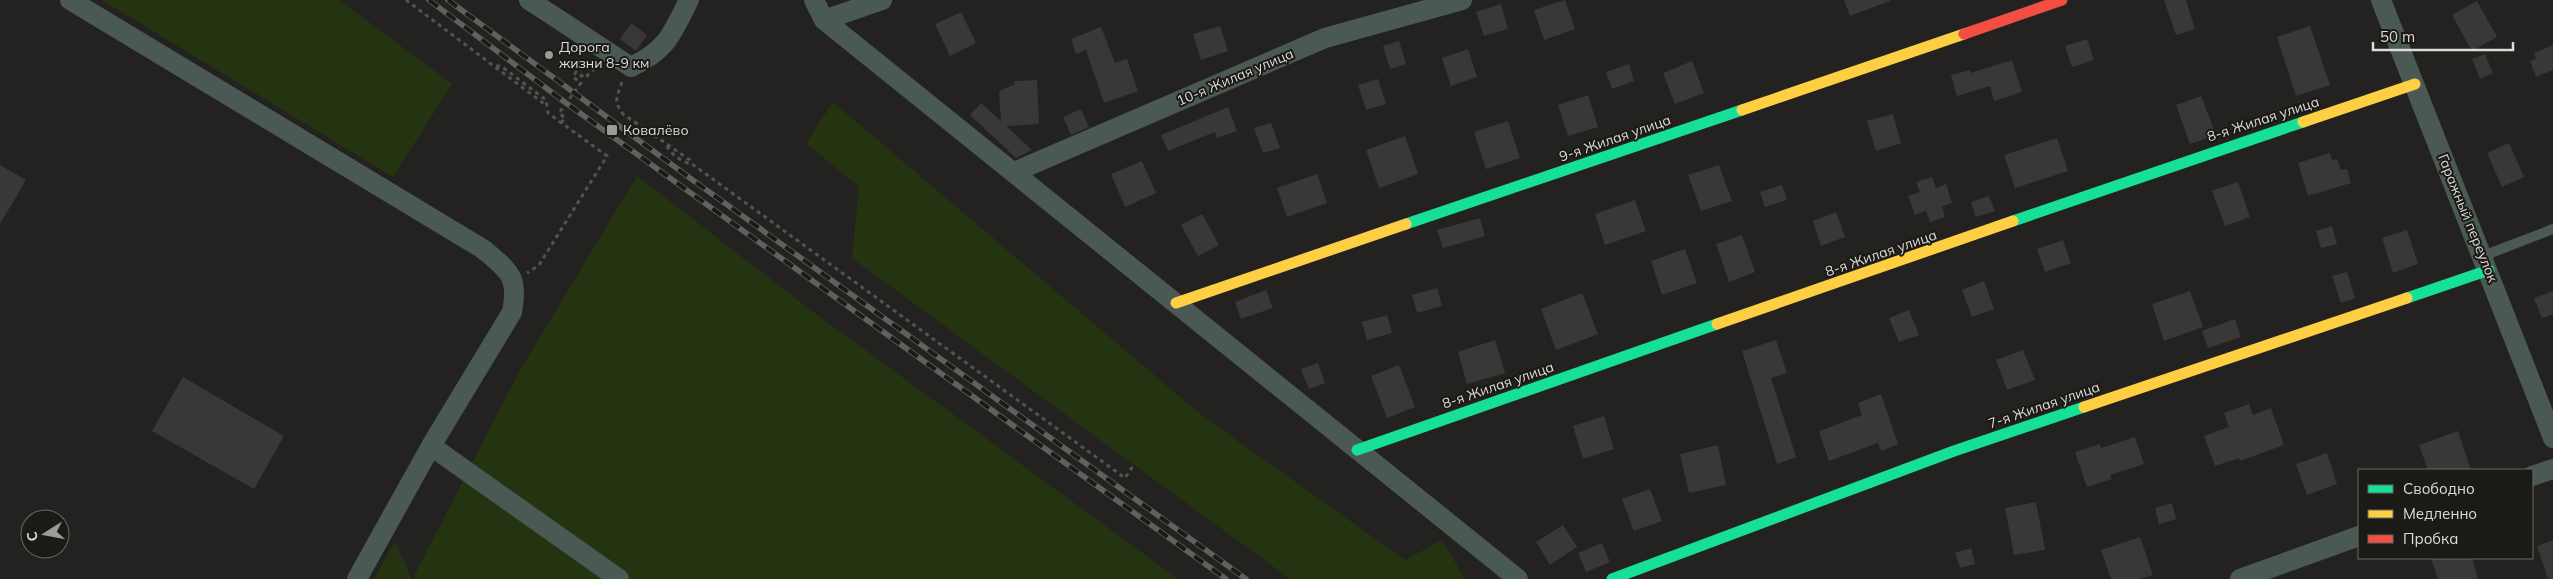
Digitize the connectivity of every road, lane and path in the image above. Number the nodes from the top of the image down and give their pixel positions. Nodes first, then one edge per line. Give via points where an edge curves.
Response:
1 (70, 0) edge
2 (406, 0) edge
3 (529, 0) edge
4 (689, 0) edge
5 (814, 0) edge
6 (882, 0) edge
7 (1462, 0) edge
8 (2062, 0) edge
9 (2381, 0) edge
10 (824, 20) junction
11 (586, 76) dead end
12 (2415, 84) junction
13 (618, 90) dead end
14 (561, 123) junction
15 (1014, 172) junction
16 (2553, 229) edge
17 (2486, 263) junction
18 (512, 277) junction
19 (1176, 303) junction
20 (2553, 438) edge
21 (432, 446) junction
22 (1357, 450) junction
23 (1134, 466) dead end
24 (2553, 469) edge
25 (2533, 476) edge
26 (2358, 536) edge
27 (357, 579) edge
28 (619, 579) edge
29 (1518, 579) edge
30 (1612, 579) edge
31 (2240, 579) edge

1 - 18 street via 483,249
2 - 14 path via 546,100 548,113
3 - 4 street via 631,67 651,57 667,43
5 - 10 street
6 - 10 street
7 - 15 street, 10-я Жилая улица via 1324,38
8 - 19 street, 9-я Жилая улица
9 - 12 street, Гаражный переулок
10 - 15 street
11 - 14 path via 584,78 576,72 572,77 581,83 559,113 565,118
12 - 17 street, Гаражный переулок
12 - 22 street, 8-я Жилая улица via 2126,180
13 - 23 path via 615,98 623,114 687,164 692,164 1125,478
14 - 18 path via 607,156 539,265 528,273
15 - 19 street
16 - 17 lane
17 - 20 street, Гаражный переулок
17 - 30 street, 7-я Жилая улица via 1954,451
18 - 21 street via 515,295 512,312
19 - 22 street
21 - 27 street
21 - 28 street
22 - 29 street
24 - 25 street
26 - 31 street

